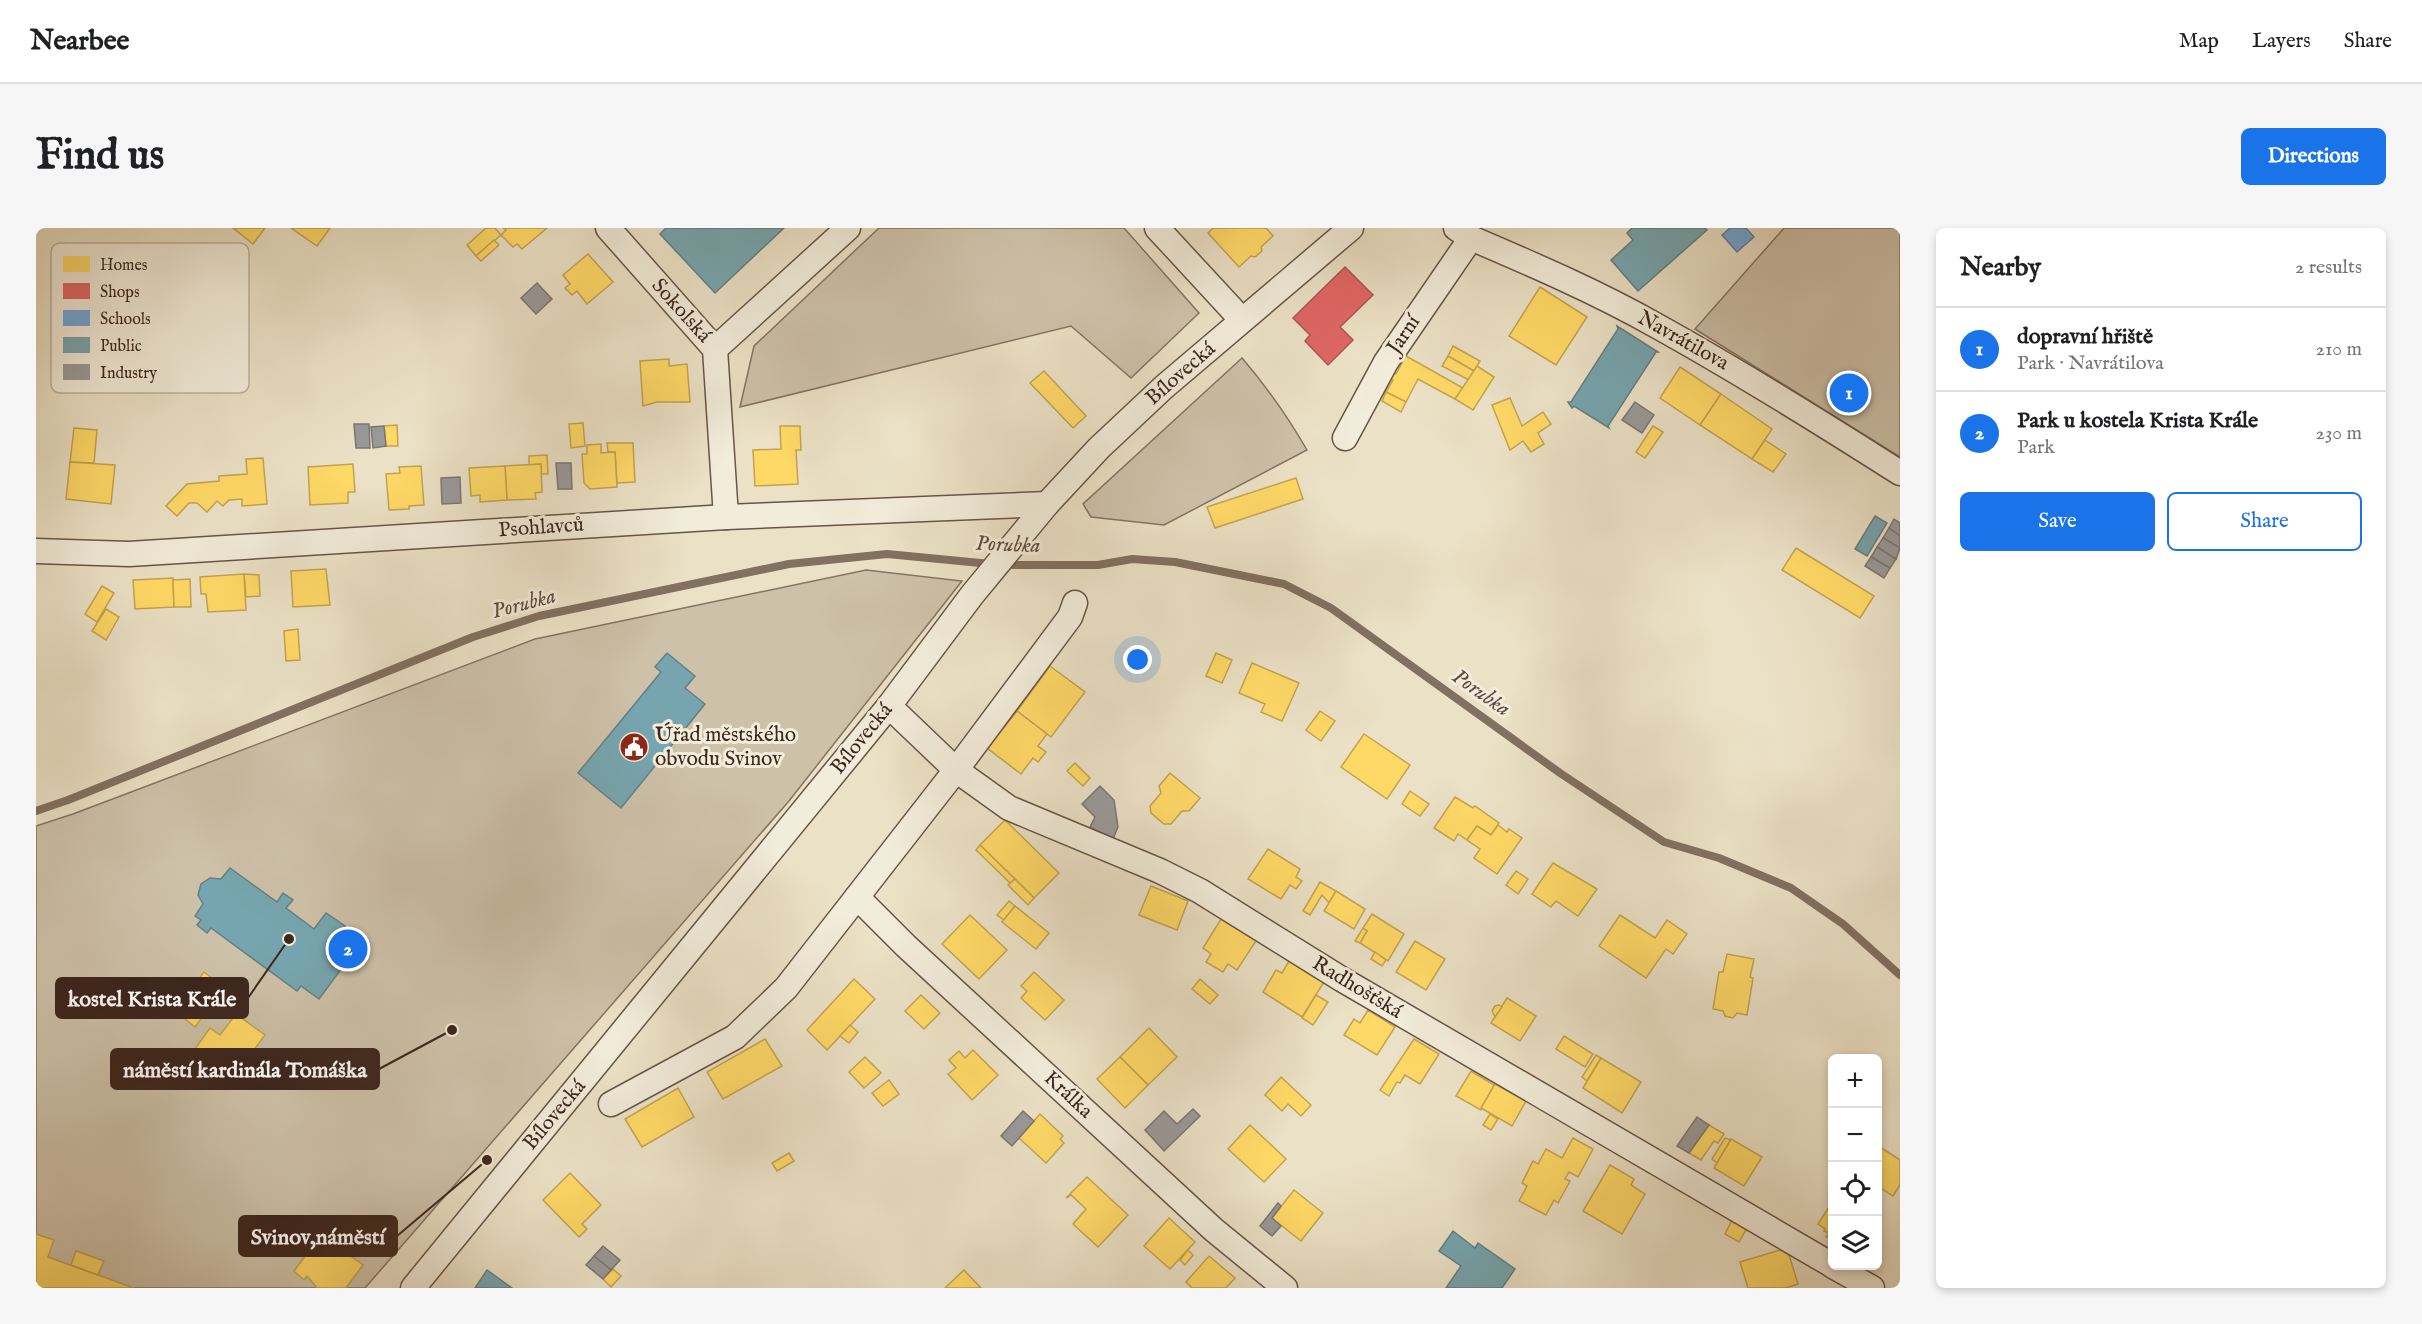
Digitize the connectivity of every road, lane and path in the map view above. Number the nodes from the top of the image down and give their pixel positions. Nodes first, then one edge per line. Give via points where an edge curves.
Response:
1 (608, 228) edge
2 (848, 228) edge
3 (1157, 228) edge
4 (1351, 228) edge
5 (1463, 233) edge
6 (1242, 320) junction
7 (715, 348) junction
8 (1345, 438) dead end
9 (1900, 473) edge
10 (1047, 504) junction
11 (726, 517) junction
12 (36, 551) edge
13 (1075, 603) dead end
14 (890, 706) junction
15 (956, 770) junction
16 (857, 897) junction
17 (611, 1104) dead end
18 (1828, 1262) edge
19 (1841, 1270) edge
20 (413, 1288) edge
21 (1285, 1288) edge
22 (1872, 1288) edge

1 - 7 street, Sokolská
2 - 7 street
3 - 6 street
4 - 6 street, Bílovecká
5 - 8 street, Jarní
5 - 9 street, Navrátilova via 1656,325
6 - 10 street, Bílovecká via 1099,448
7 - 11 street, Sokolská
10 - 11 street, Psohlavců
10 - 14 street, Bílovecká via 972,595
11 - 12 street, Psohlavců via 129,554
13 - 15 street via 1070,617
14 - 15 street, Radhošťská
14 - 20 street, Bílovecká
15 - 16 street
15 - 18 street, Radhošťská via 1009,808 1200,891 1342,980
16 - 17 street via 786,988 735,1037
16 - 21 street, Králka via 1214,1230
19 - 22 street, Radhošťská

